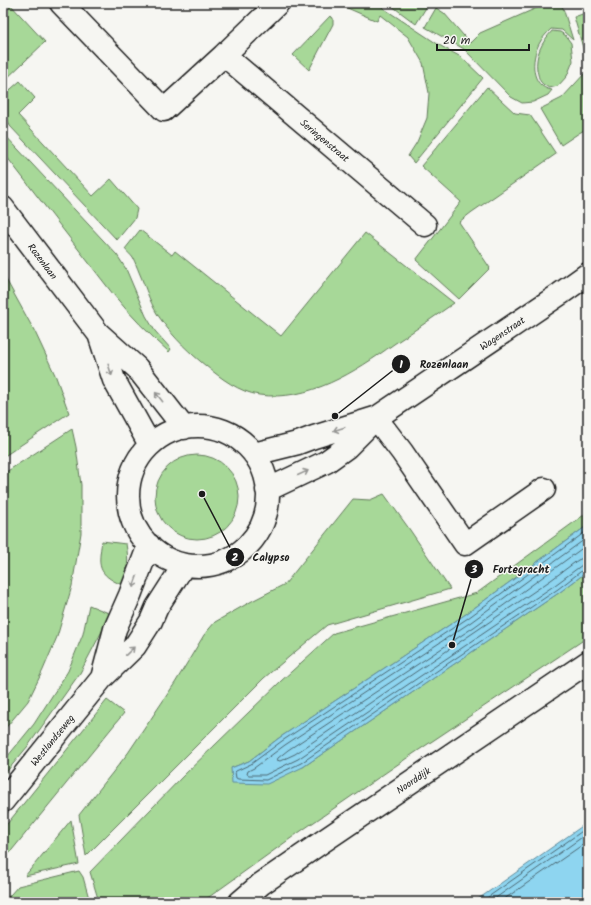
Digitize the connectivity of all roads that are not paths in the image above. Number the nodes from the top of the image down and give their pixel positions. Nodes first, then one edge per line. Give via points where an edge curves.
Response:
1 (61, 3) edge
2 (278, 3) edge
3 (224, 55) junction
4 (3, 208) edge
5 (425, 225) dead end
6 (588, 274) edge
7 (98, 333) junction
8 (376, 418) junction
9 (184, 428) junction
10 (150, 445) junction
11 (254, 454) junction
12 (544, 489) dead end
13 (267, 490) junction
14 (149, 545) junction
15 (184, 565) junction
16 (588, 662) edge
17 (102, 678) junction
18 (3, 801) edge
19 (240, 902) edge

1 - 3 street via 164,110
2 - 3 street
3 - 5 street, Seringenstraat
4 - 7 street, Rozenlaan
6 - 8 street, Wagenstraat
9 -> 7 street, Rozenlaan via 137,368
7 -> 10 street, Rozenlaan via 114,380
8 -> 11 street, Wagenstraat
8 - 12 street via 465,544
13 -> 8 street, Wagenstraat via 326,462 347,448
9 - 10 street via 166,434
9 - 11 street via 210,427 222,431 245,444
10 - 14 street via 137,463 128,495 136,527
11 - 13 street via 263,471
13 - 15 street via 262,524 256,535 240,552 219,563
14 - 15 street via 165,558
14 -> 17 street, Westlandseweg via 115,629
17 -> 15 street, Westlandseweg via 135,646
16 - 19 street, Noorddijk via 261,884
17 - 18 street, Westlandseweg

